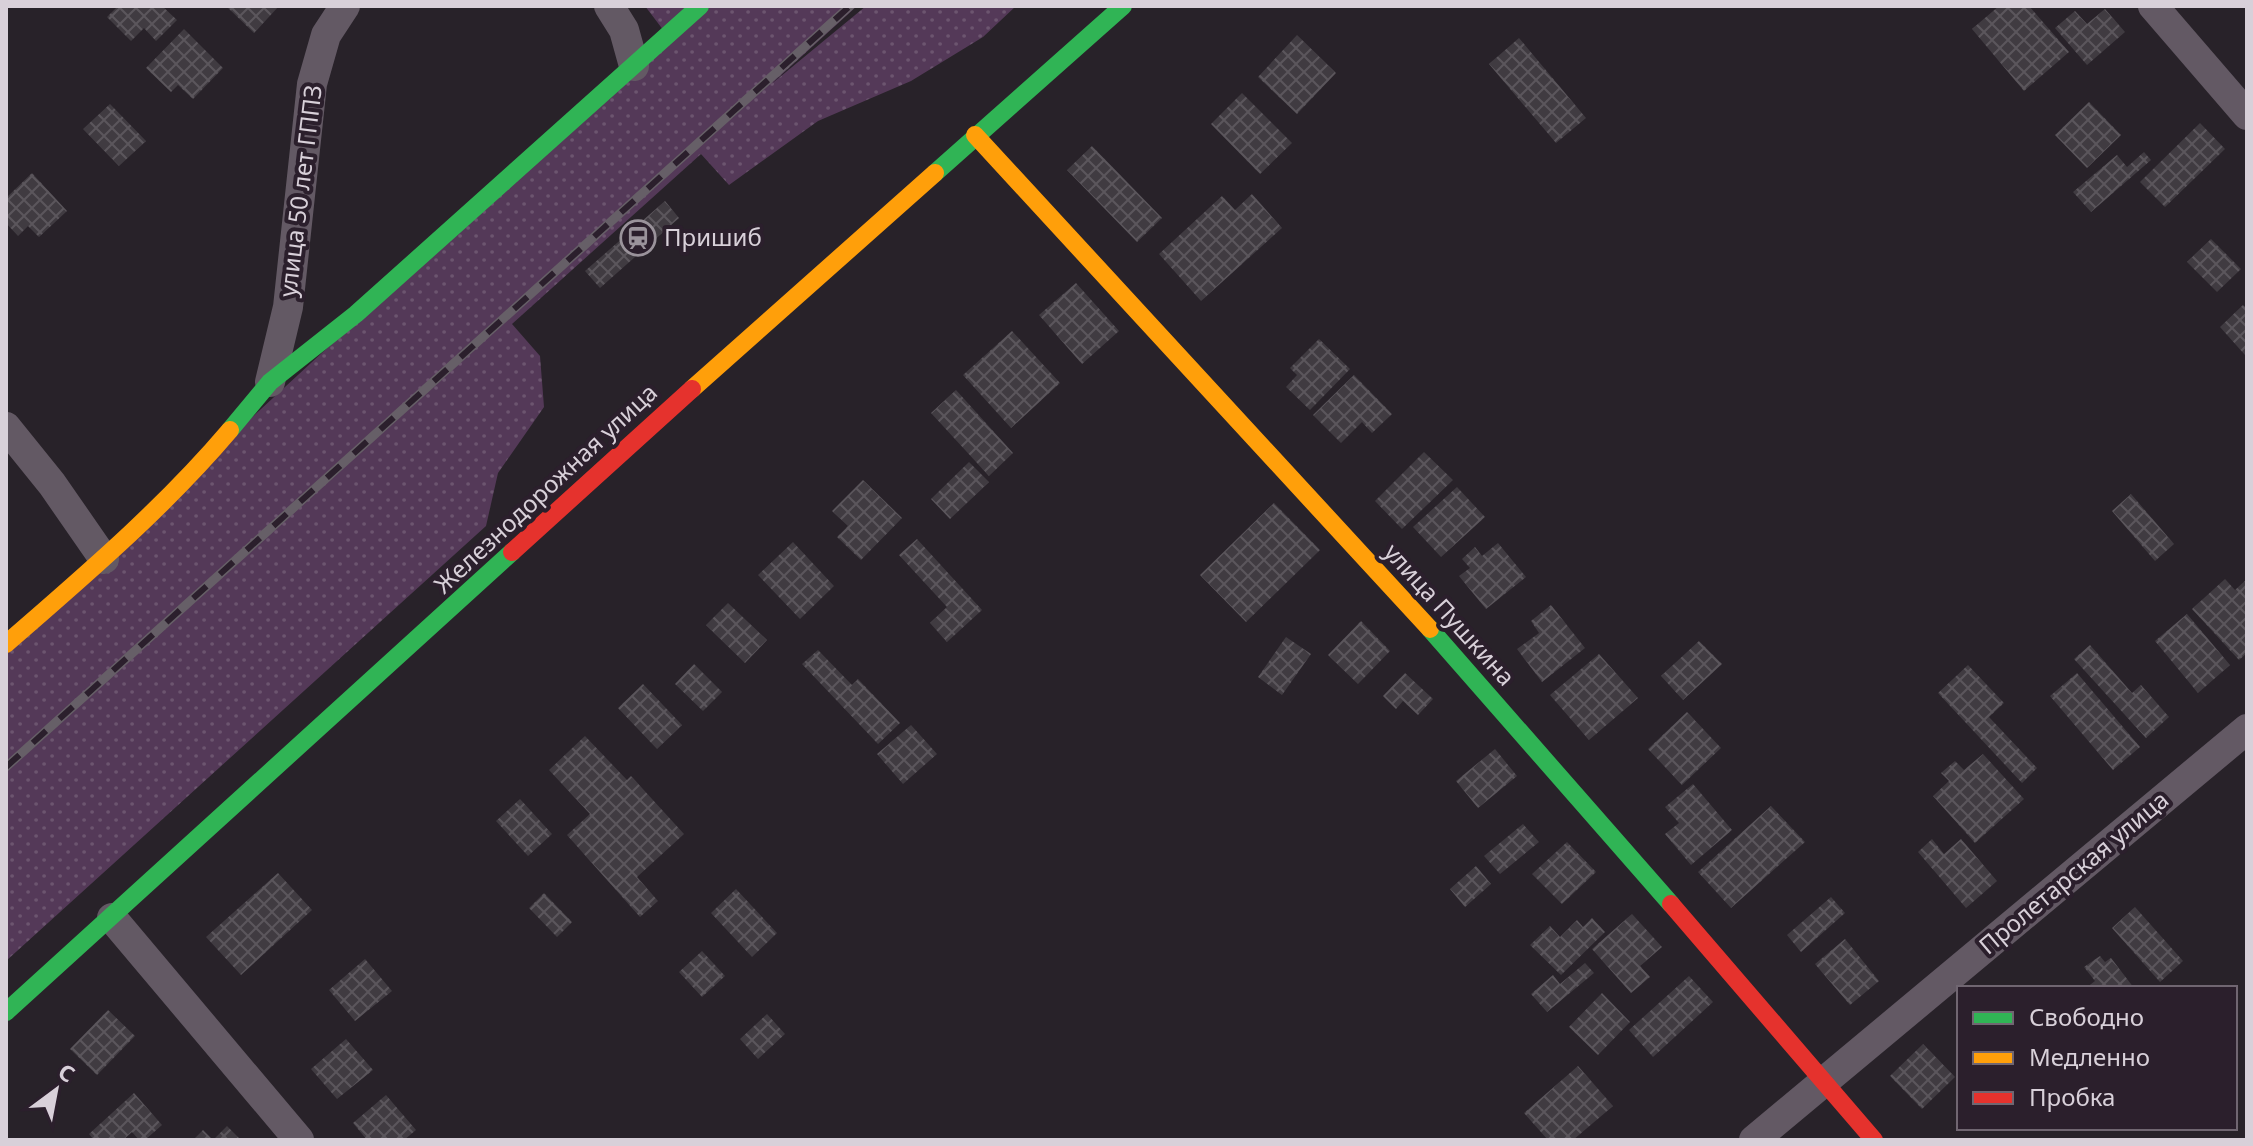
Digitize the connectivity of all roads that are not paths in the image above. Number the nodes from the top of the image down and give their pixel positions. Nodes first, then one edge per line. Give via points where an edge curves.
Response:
1 (345, 6) edge
2 (609, 6) edge
3 (700, 6) edge
4 (1123, 6) edge
5 (2153, 6) edge
6 (634, 66) junction
7 (2247, 115) edge
8 (975, 135) junction
9 (270, 382) junction
10 (6, 427) edge
11 (104, 559) junction
12 (6, 644) edge
13 (2247, 729) edge
14 (112, 918) junction
15 (6, 1012) edge
16 (1822, 1083) junction
17 (299, 1140) edge
18 (1754, 1140) edge
19 (1874, 1140) edge

1 - 9 street, улица 50 лет ГППЗ via 326,35 312,84 288,307
2 - 6 street via 624,30
3 - 6 street
4 - 8 street, Железнодорожная улица
5 - 7 street
6 - 9 street via 356,314
8 - 14 street, Железнодорожная улица
8 - 16 street, улица Пушкина via 1314,500 1593,812
9 - 11 street via 190,477
10 - 11 street
11 - 12 street
13 - 16 street, Пролетарская улица
14 - 15 street, Железнодорожная улица
14 - 17 street
16 - 18 street, Пролетарская улица
16 - 19 street, улица Пушкина

